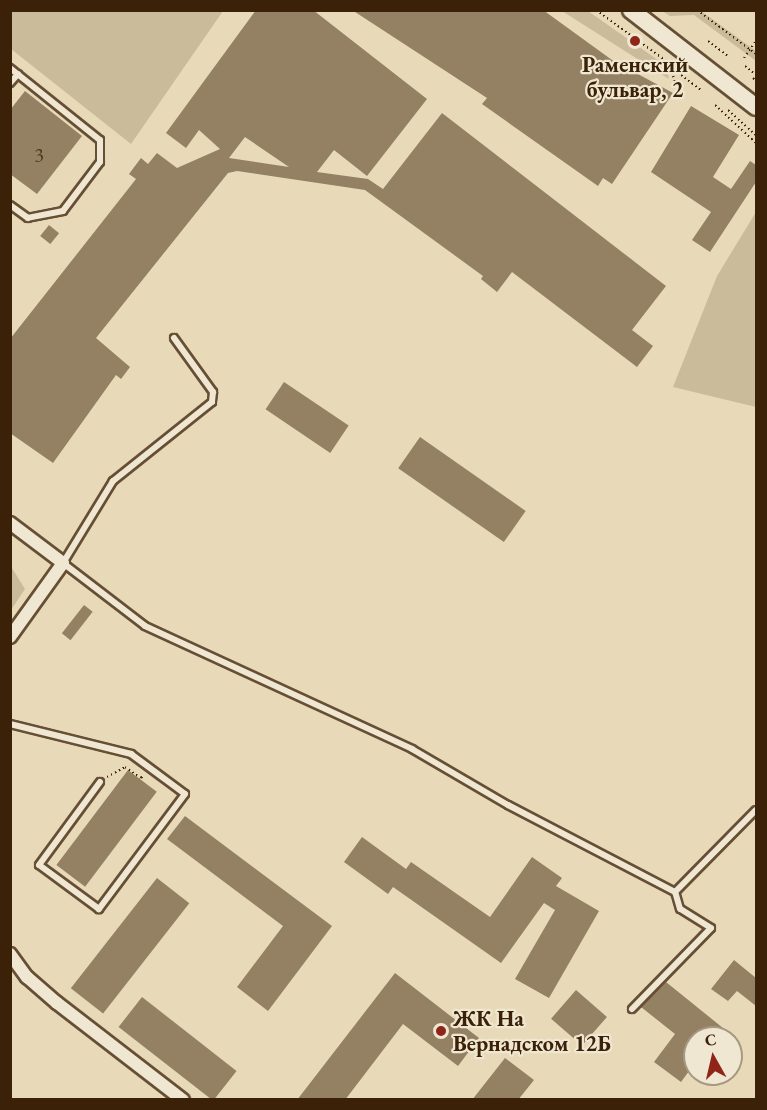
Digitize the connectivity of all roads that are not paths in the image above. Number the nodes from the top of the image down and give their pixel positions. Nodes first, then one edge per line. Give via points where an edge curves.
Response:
1 (631, 10) edge
2 (10, 68) edge
3 (18, 74) junction
4 (10, 83) edge
5 (756, 107) edge
6 (10, 205) edge
7 (174, 338) dead end
8 (10, 523) edge
9 (63, 563) junction
10 (10, 637) edge
11 (10, 724) edge
12 (100, 782) road end
13 (756, 810) edge
14 (675, 892) junction
15 (10, 954) edge
16 (632, 1009) dead end
17 (183, 1100) edge

1 - 5 street
2 - 3 lane
3 - 4 lane
3 - 6 lane via 100,140 100,162 63,210 28,218
7 - 9 lane via 213,392 212,402 113,481
8 - 9 street
9 - 10 street
9 - 14 lane via 145,626 412,749 508,805
11 - 12 lane via 131,754 185,794 99,909 39,865
13 - 14 lane
14 - 16 lane via 680,909 711,928
15 - 17 street via 27,977 57,1003

